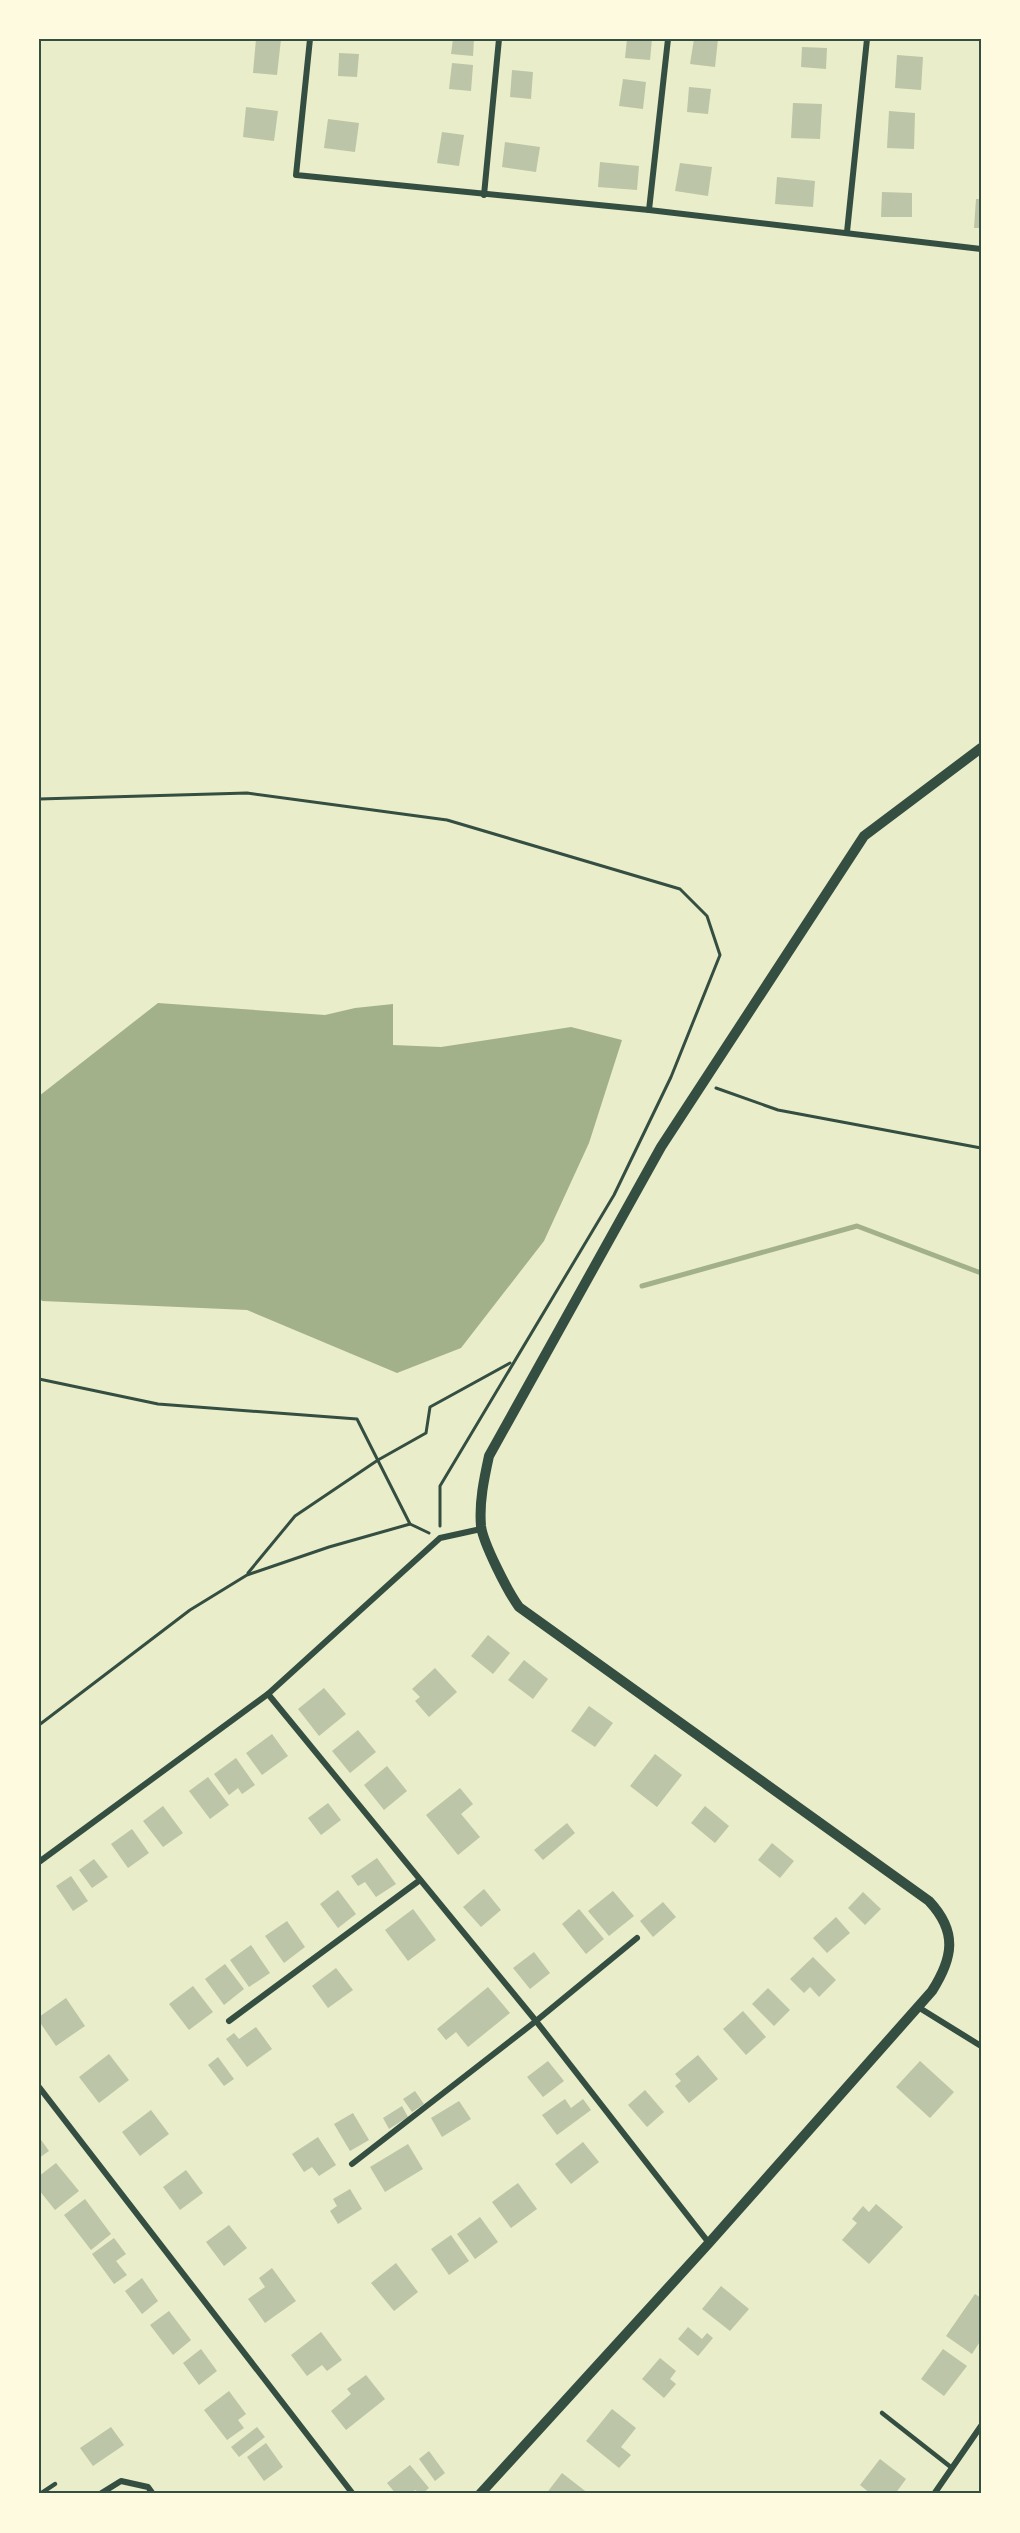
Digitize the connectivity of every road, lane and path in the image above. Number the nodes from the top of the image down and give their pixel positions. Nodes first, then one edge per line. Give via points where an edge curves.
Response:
1 (310, 39) edge
2 (498, 39) edge
3 (668, 39) edge
4 (867, 39) edge
5 (484, 195) junction
6 (649, 210) junction
7 (846, 232) junction
8 (981, 249) edge
9 (981, 748) edge
10 (39, 799) edge
11 (703, 1083) junction
12 (981, 1148) edge
13 (513, 1362) junction
14 (39, 1379) edge
15 (378, 1460) junction
16 (410, 1524) junction
17 (482, 1528) junction
18 (440, 1538) junction
19 (247, 1575) junction
20 (268, 1694) junction
21 (39, 1725) edge
22 (39, 1862) edge
23 (420, 1880) junction
24 (637, 1938) dead end
25 (918, 2007) junction
26 (229, 2021) dead end
27 (536, 2021) junction
28 (981, 2046) edge
29 (39, 2087) edge
30 (352, 2164) dead end
31 (709, 2243) junction
32 (882, 2413) dead end
33 (981, 2426) edge
34 (952, 2468) junction
35 (55, 2484) dead end
36 (484, 2490) edge
37 (40, 2494) edge
38 (100, 2494) edge
39 (153, 2494) edge
40 (353, 2494) edge
41 (498, 2494) edge
42 (934, 2494) edge

1 - 5 street via 296,175
2 - 5 street
3 - 6 street
4 - 7 street
5 - 6 street
6 - 7 street
7 - 8 street
9 - 11 street via 864,837
10 - 13 path via 247,793 447,820 680,889 707,916 720,955 671,1077 614,1194
11 - 12 path via 778,1110
11 - 17 street via 661,1148 489,1456 481,1492
13 - 15 path via 430,1407 426,1432
13 - 18 path via 440,1486
14 - 15 path via 158,1404 357,1419
15 - 16 path
15 - 19 path via 294,1516
16 - 18 path
16 - 19 path
17 - 18 street
17 - 25 street via 508,1592 519,1607 938,1911 950,1940 951,1955 945,1971
18 - 20 street
19 - 21 path via 190,1610
20 - 22 street
20 - 23 street
23 - 26 street
23 - 27 street
24 - 27 street
25 - 28 street
25 - 31 street
27 - 30 street
27 - 31 street
29 - 40 street
31 - 36 street
32 - 34 lane
33 - 34 street
34 - 42 street
35 - 37 lane
36 - 41 street
38 - 39 street via 121,2481 148,2487

